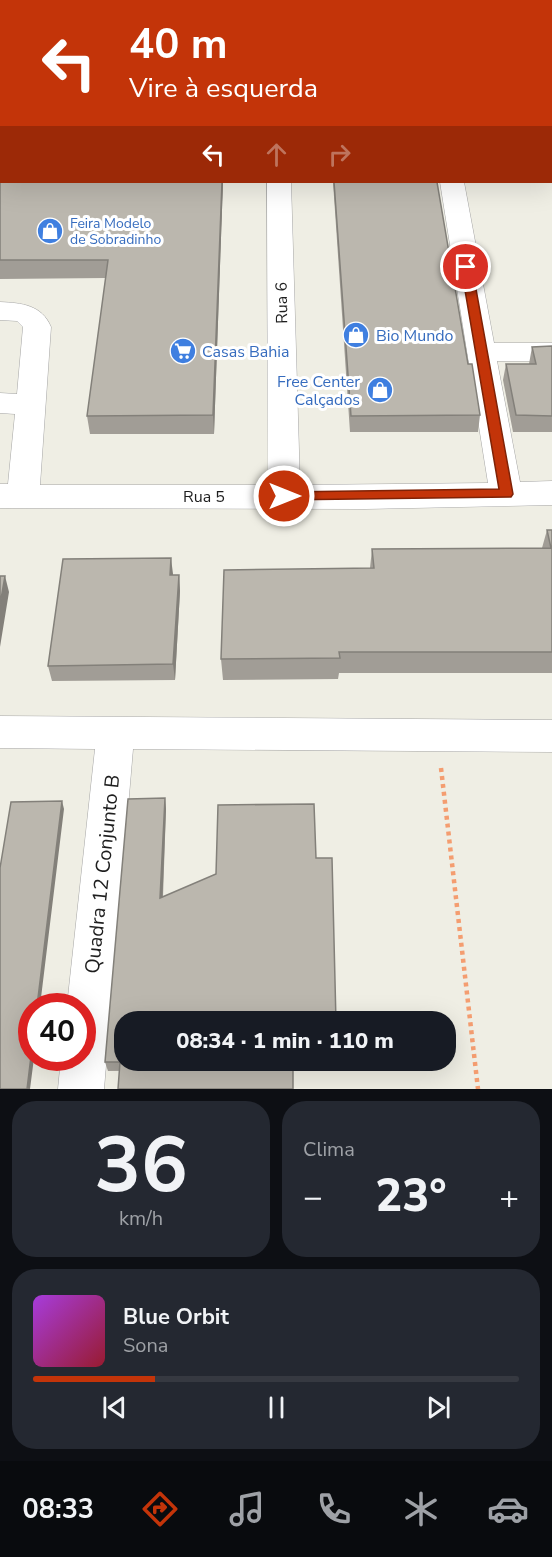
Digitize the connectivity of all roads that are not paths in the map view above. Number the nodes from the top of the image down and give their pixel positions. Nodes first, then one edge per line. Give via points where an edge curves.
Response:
1 (279, 183) edge
2 (452, 183) edge
3 (0, 311) edge
4 (481, 352) junction
5 (552, 352) edge
6 (0, 403) edge
7 (31, 405) junction
8 (552, 493) edge
9 (506, 494) junction
10 (12, 496) edge
11 (284, 496) junction
12 (0, 732) edge
13 (116, 732) junction
14 (552, 736) edge
15 (81, 1089) edge

1 - 11 street, Rua 6
2 - 4 street
3 - 7 street via 22,312 35,320 38,341
4 - 5 street
4 - 9 street
6 - 7 street
7 - 10 street
8 - 9 street, Rua 5
9 - 11 street, Rua 5
10 - 11 street, Rua 5
12 - 13 street
13 - 14 street
13 - 15 street, Quadra 12 Conjunto B

